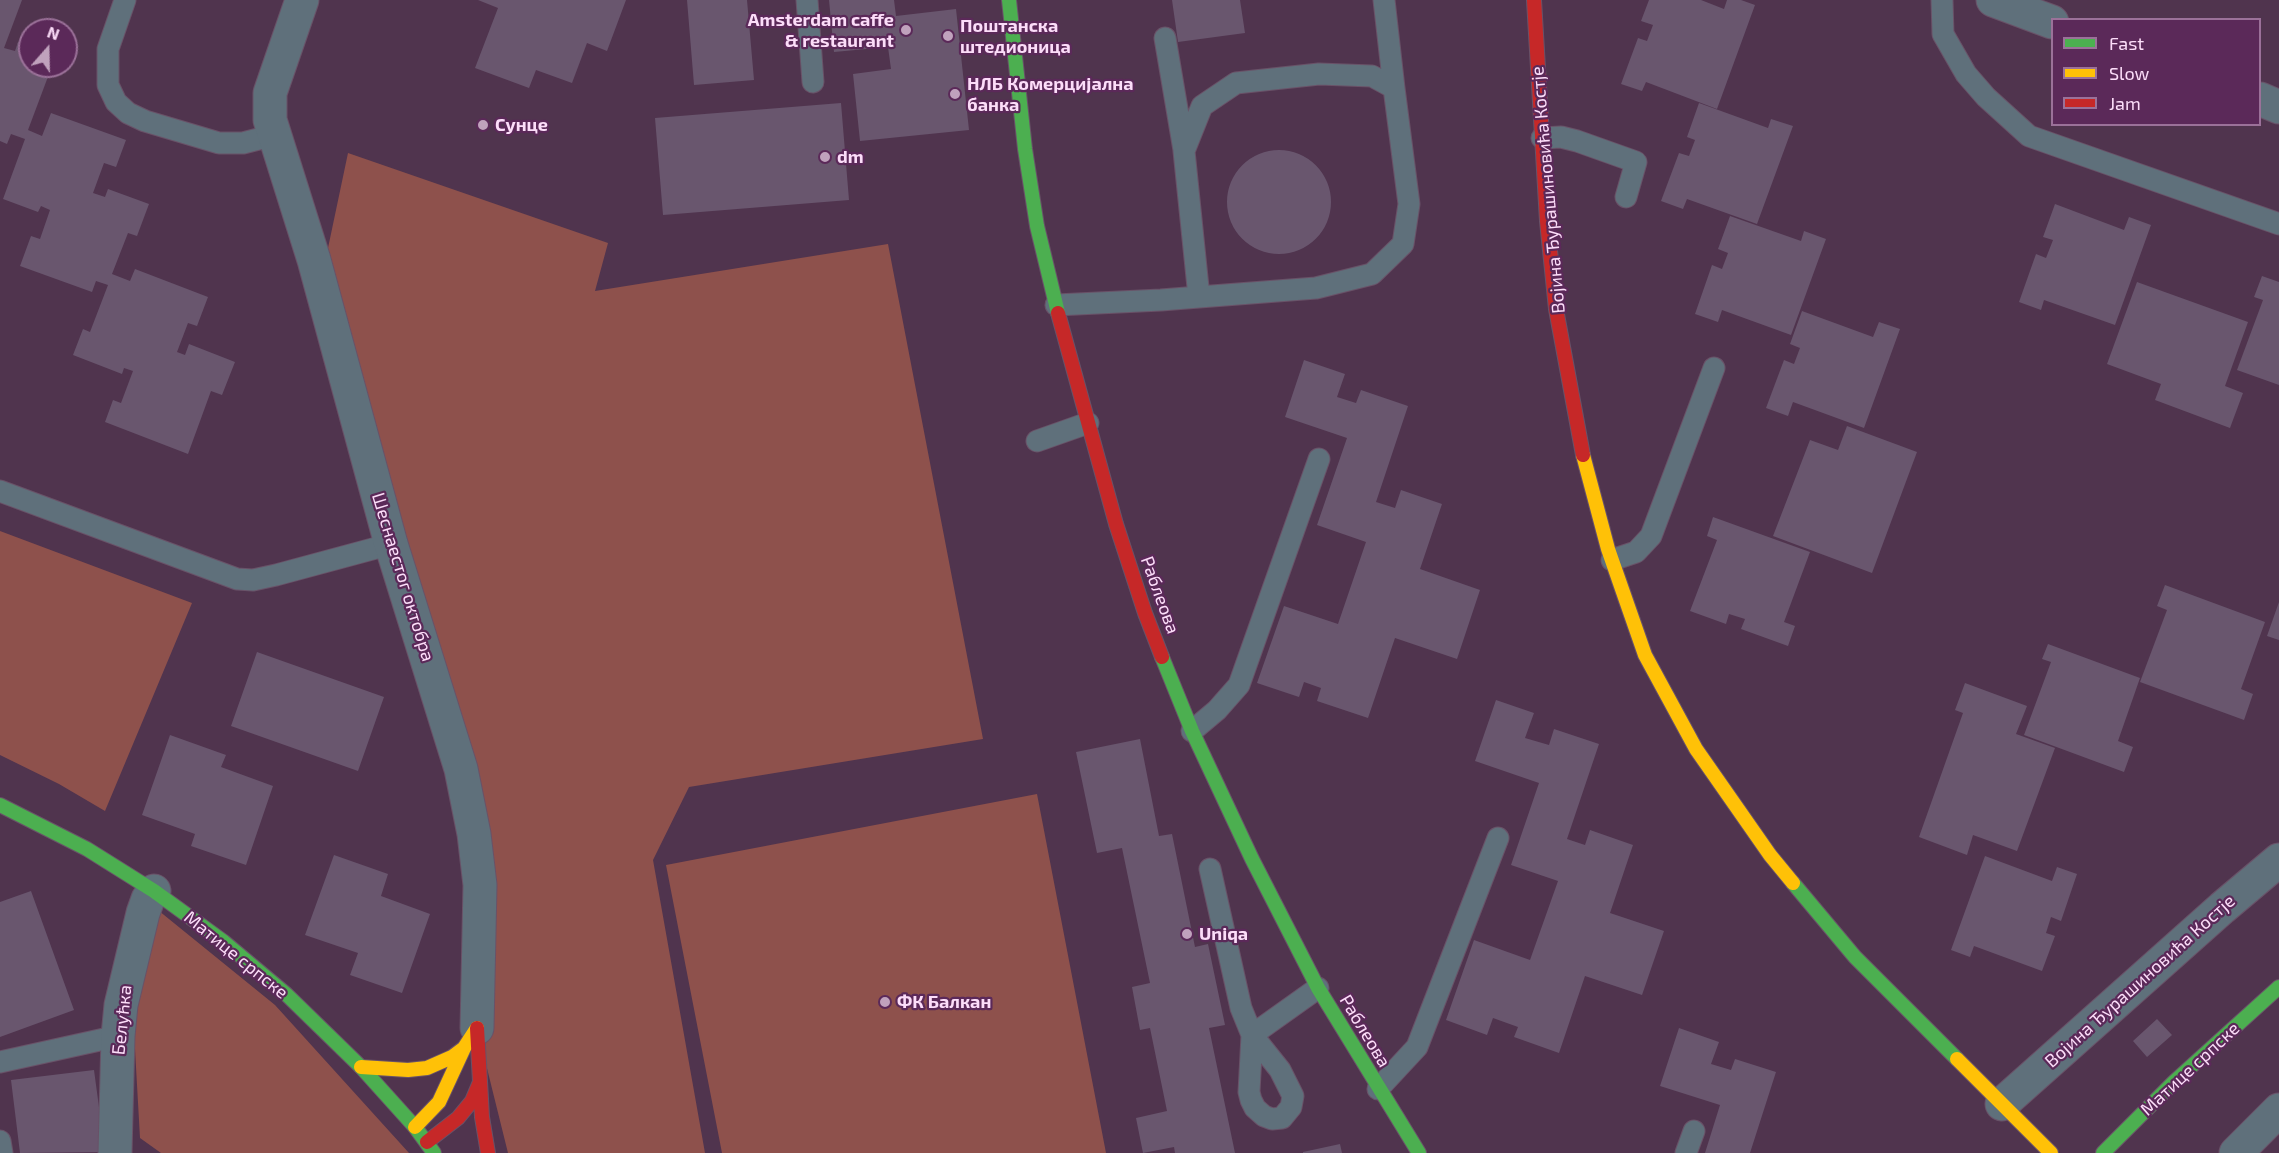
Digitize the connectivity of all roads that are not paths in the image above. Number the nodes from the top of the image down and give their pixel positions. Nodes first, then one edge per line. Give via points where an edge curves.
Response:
1 (125, 0) edge
2 (302, 0) edge
3 (807, 0) edge
4 (1009, 0) edge
5 (1384, 0) edge
6 (1534, 0) edge
7 (1942, 0) edge
8 (1993, 0) edge
9 (2051, 22) edge
10 (1165, 38) dead end
11 (813, 82) dead end
12 (1394, 88) junction
13 (2261, 100) edge
14 (2279, 107) edge
15 (274, 135) junction
16 (1542, 138) junction
17 (1184, 151) junction
18 (1626, 197) dead end
19 (2279, 224) edge
20 (1199, 297) junction
21 (1056, 305) junction
22 (1714, 368) dead end
23 (1088, 423) junction
24 (1037, 441) dead end
25 (1319, 459) dead end
26 (0, 491) edge
27 (391, 544) junction
28 (1612, 560) junction
29 (1192, 731) junction
30 (0, 805) edge
31 (1498, 838) dead end
32 (2279, 860) edge
33 (1210, 870) dead end
34 (154, 891) junction
35 (2279, 987) edge
36 (1318, 988) junction
37 (118, 1036) junction
38 (471, 1038) junction
39 (0, 1062) edge
40 (361, 1067) junction
41 (480, 1082) junction
42 (1378, 1089) junction
43 (2002, 1104) junction
44 (2279, 1110) edge
45 (415, 1126) junction
46 (1694, 1131) dead end
47 (0, 1141) edge
48 (430, 1148) edge
49 (2, 1153) edge
50 (116, 1153) edge
51 (488, 1153) edge
52 (1419, 1153) edge
53 (1686, 1153) edge
54 (2051, 1153) edge
55 (2103, 1153) edge
56 (2236, 1153) edge

1 - 15 lane via 108,49 108,85 116,102 145,121 219,143 243,143
2 - 15 street, Шеснаестог октобра via 270,93
3 - 11 lane
4 - 21 street, Раблеова via 1025,149 1037,226
5 - 12 lane
6 - 16 street, Војина Ђурашиновића Костје
7 - 19 lane via 1943,34 1966,74 2029,136
8 - 9 street
10 - 17 lane
12 - 17 lane via 1372,76 1319,74 1236,83 1202,106
12 - 20 lane via 1409,204 1403,244 1372,274 1316,288
13 - 14 street
15 - 27 street, Шеснаестог октобра via 314,260
16 - 18 lane via 1577,141 1636,162
16 - 28 street, Војина Ђурашиновића Костје via 1556,309 1581,449
17 - 20 lane
20 - 21 lane
21 - 23 street, Раблеова
22 - 28 lane via 1651,536 1636,552
23 - 24 lane
23 - 29 street, Раблеова via 1145,613
25 - 29 lane via 1239,685
26 - 27 lane via 237,579 276,575
27 - 38 street, Шеснаестог октобра via 461,769 474,834 480,885
28 - 43 street, Војина Ђурашиновића Костје via 1645,655 1690,739 1770,855 1855,957
29 - 36 street, Раблеова
30 - 34 street, Матице српске via 87,849
31 - 42 lane via 1417,1047
32 - 43 street, Војина Ђурашиновића Костје
33 - 36 lane via 1241,1008 1252,1035
34 - 37 street, Белућка via 143,913 131,957
34 - 40 street, Матице српске via 286,994
35 - 55 street, Матице српске
36 - 42 street, Раблеова
37 - 39 lane
37 - 50 street, Белућка
38 - 40 street via 452,1057 427,1068
38 - 41 street
38 - 45 street via 439,1102
40 - 45 street, Матице српске
41 - 48 street via 472,1101
41 - 51 street
42 - 52 street, Раблеова
43 - 54 street, Војина Ђурашиновића Костје
44 - 56 street
45 - 48 street, Матице српске
46 - 53 lane
47 - 49 lane

